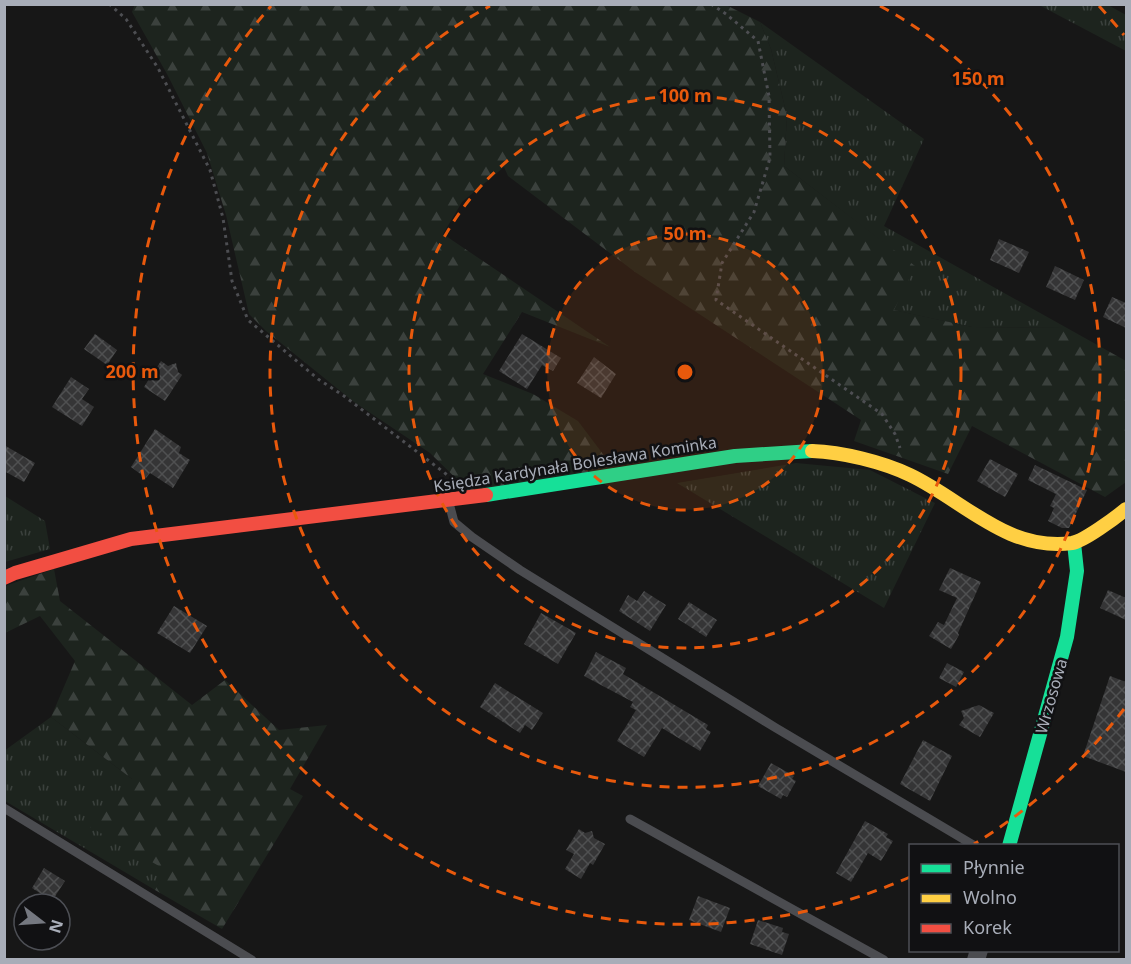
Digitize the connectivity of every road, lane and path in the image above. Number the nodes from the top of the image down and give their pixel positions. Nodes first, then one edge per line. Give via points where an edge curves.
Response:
1 (109, 4) edge
2 (711, 4) edge
3 (910, 475) junction
4 (475, 497) junction
5 (448, 500) junction
6 (1126, 509) edge
7 (1074, 543) junction
8 (4, 578) edge
9 (4, 808) edge
10 (630, 819) dead end
11 (972, 844) edge
12 (1010, 844) edge
13 (252, 960) edge
14 (884, 960) edge

1 - 4 path via 126,20 158,68 210,170 223,218 232,281 248,320 318,380
2 - 3 path via 758,41 769,96 770,158 754,212 722,263 716,300 882,414 895,434
3 - 4 street, Księdza Kardynała Bolesława Kominka via 867,460 815,451 735,456
3 - 7 street, Księdza Kardynała Bolesława Kominka via 1003,532 1038,543
4 - 5 street, Księdza Kardynała Bolesława Kominka
5 - 8 street, Księdza Kardynała Bolesława Kominka via 131,539
5 - 11 lane via 454,522 520,570
6 - 7 street
7 - 12 street, Wrzosowa via 1077,571 1068,637
9 - 13 lane
10 - 14 lane

